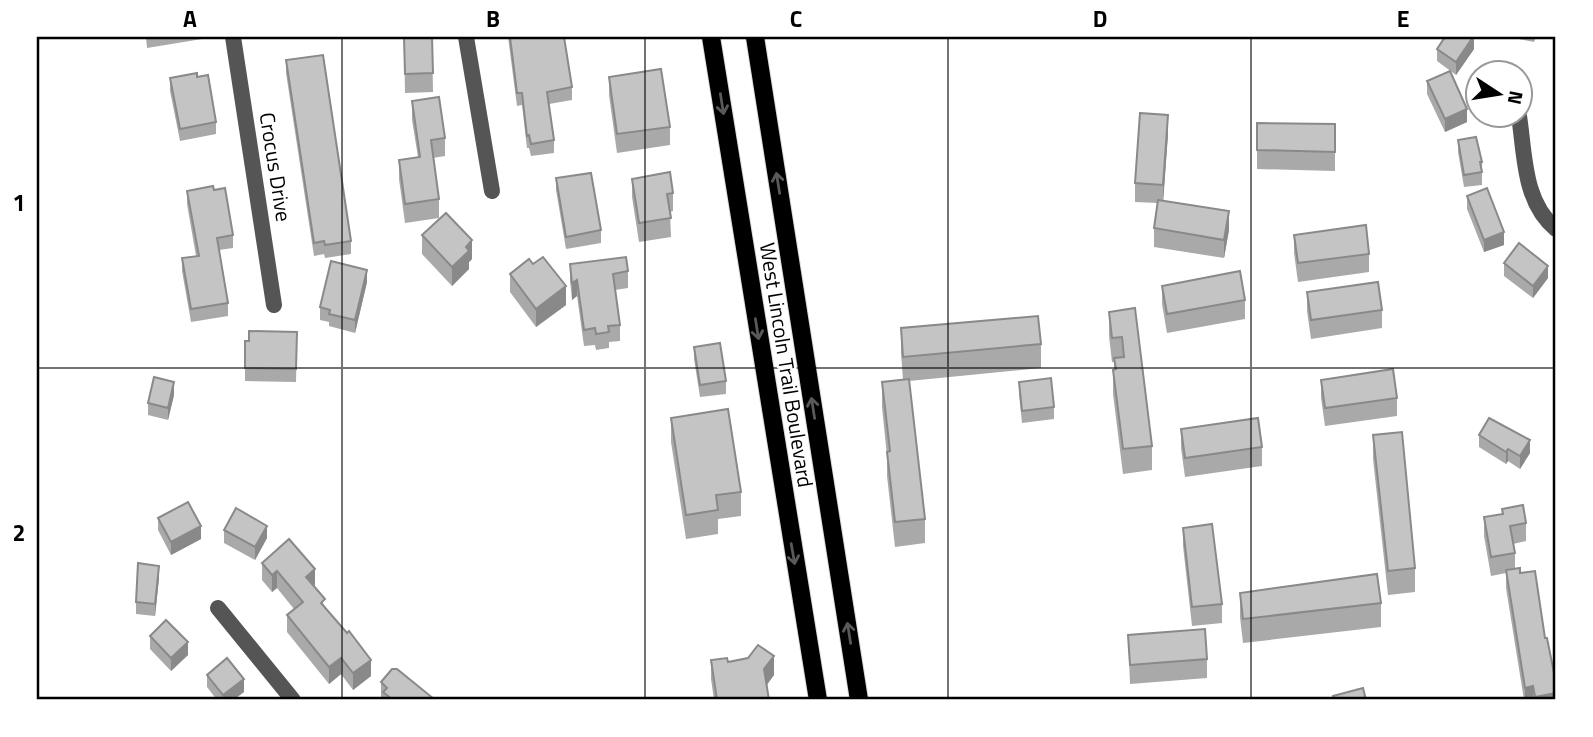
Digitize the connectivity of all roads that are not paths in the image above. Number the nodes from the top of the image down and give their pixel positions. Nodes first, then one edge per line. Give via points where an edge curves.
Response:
1 (233, 37) edge
2 (466, 37) edge
3 (711, 37) edge
4 (755, 37) edge
5 (1521, 130) edge
6 (492, 191) dead end
7 (1556, 229) edge
8 (274, 305) dead end
9 (218, 608) dead end
10 (293, 700) edge
11 (818, 700) edge
12 (859, 700) edge

1 - 8 street, Crocus Drive
2 - 6 street
3 -> 11 main road, West Lincoln Trail Boulevard
12 -> 4 main road, West Lincoln Trail Boulevard
5 - 7 street via 1530,189 1543,217
9 - 10 street

